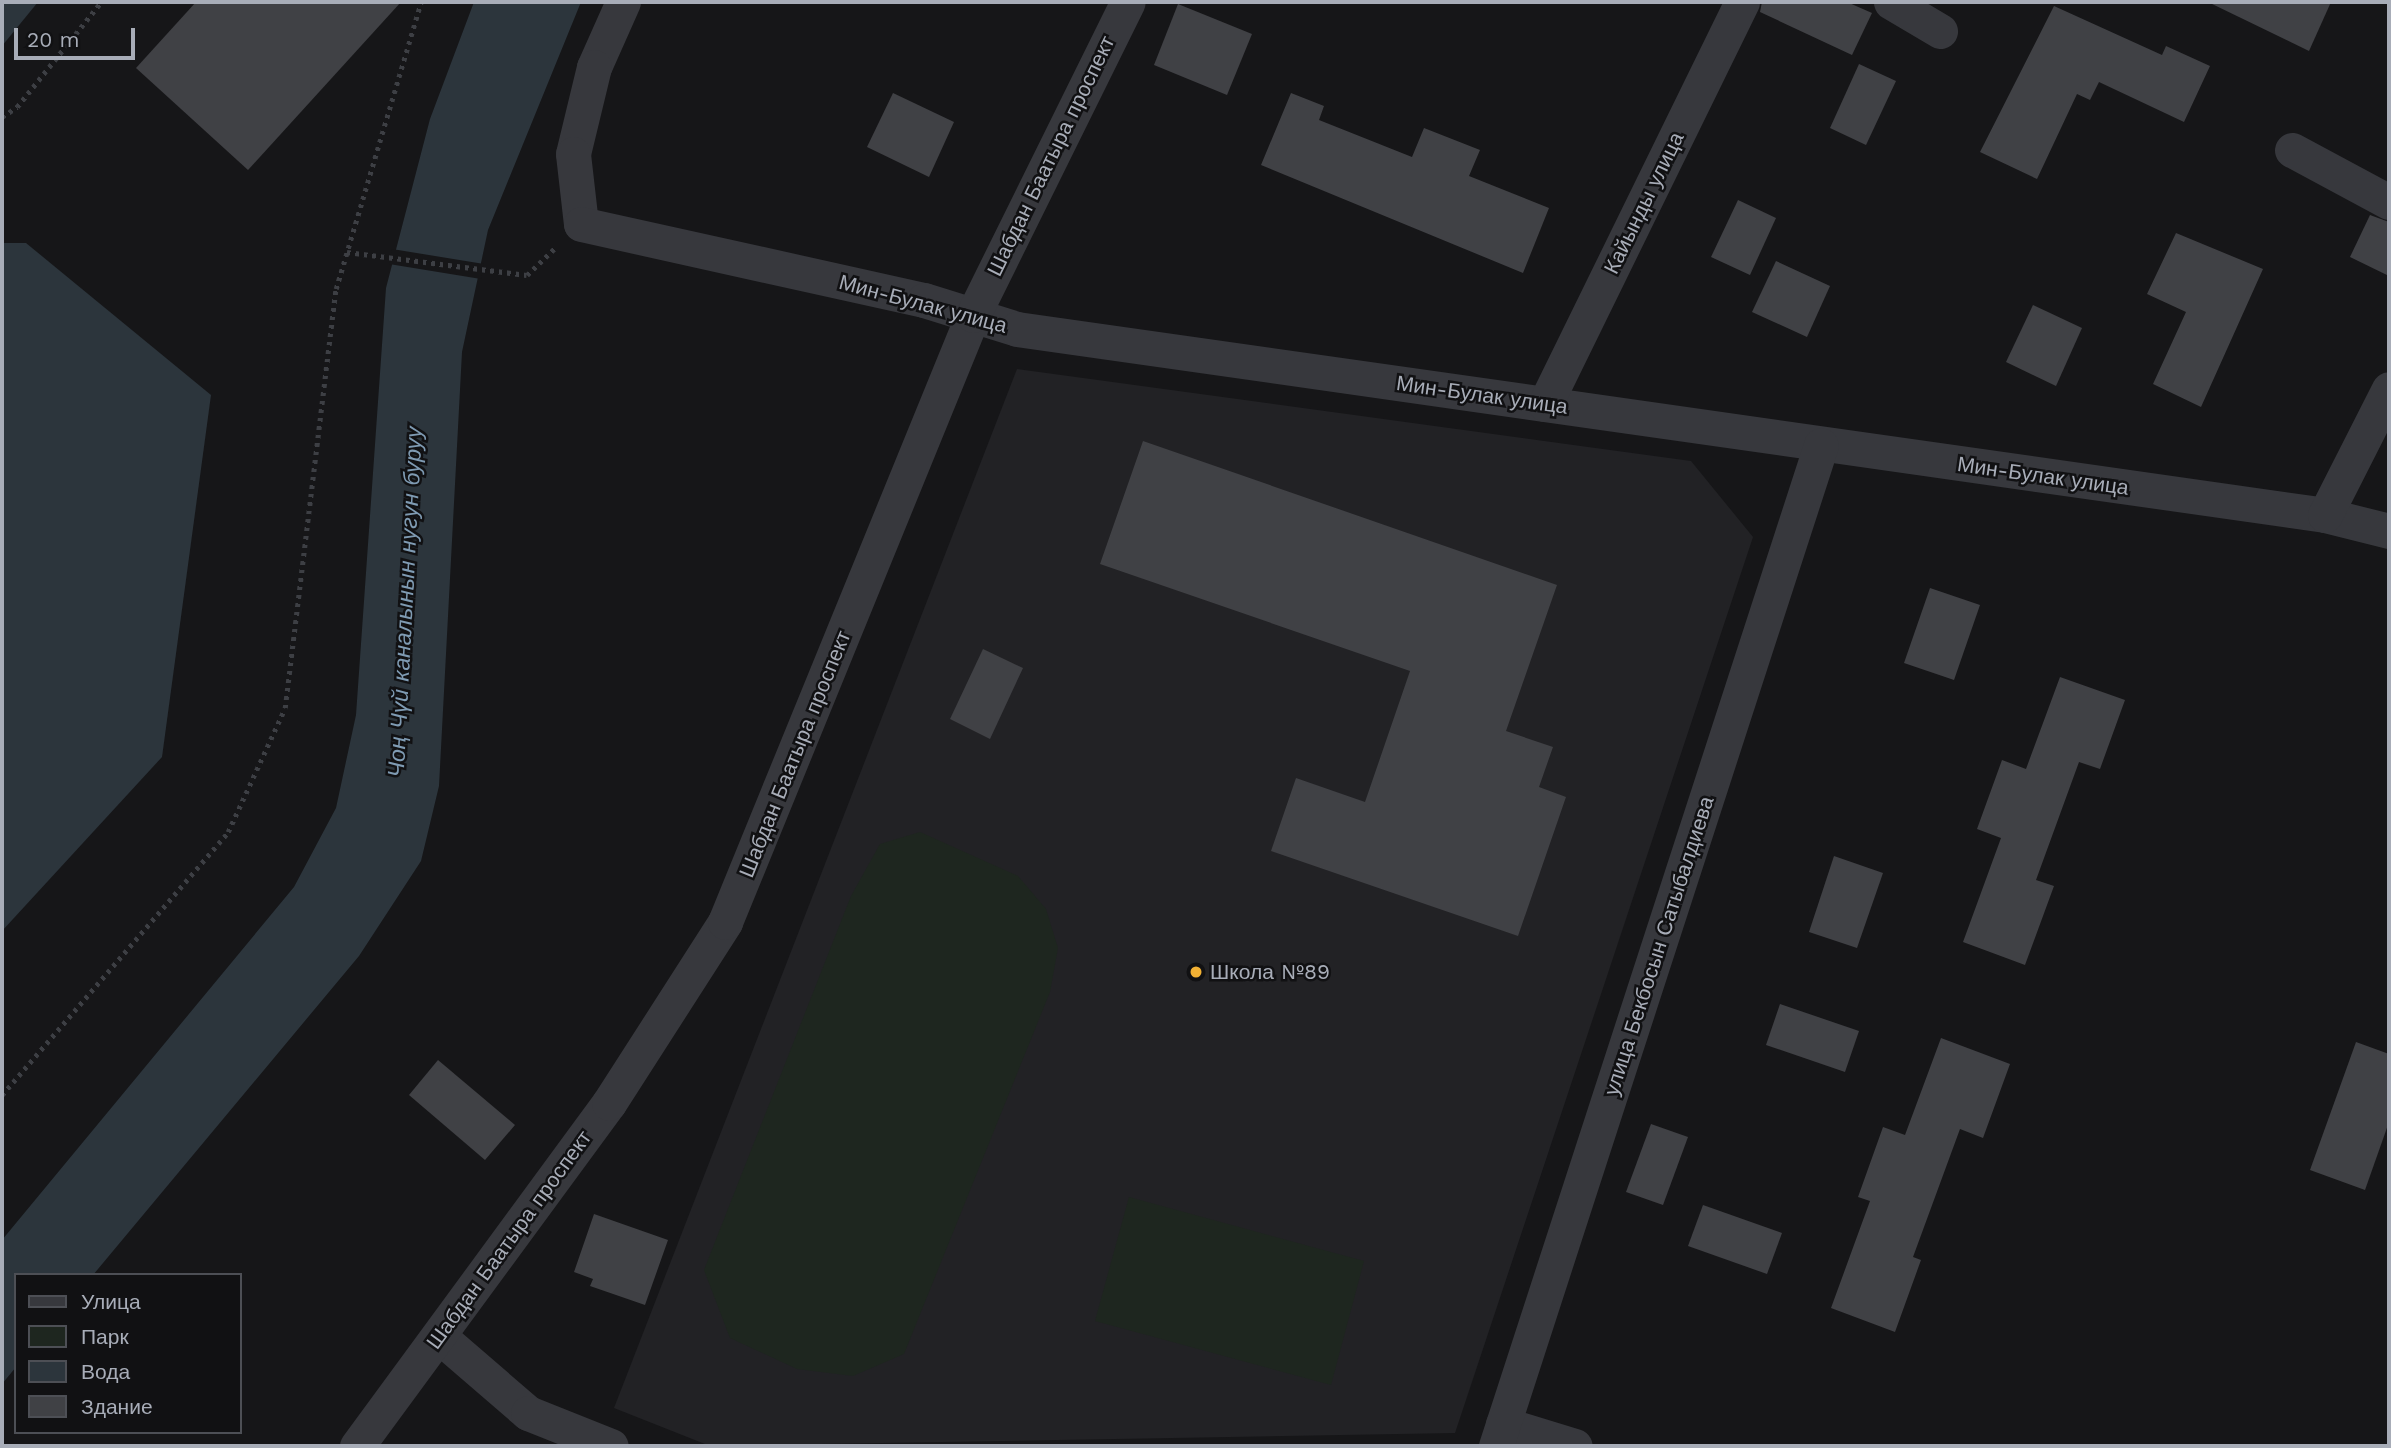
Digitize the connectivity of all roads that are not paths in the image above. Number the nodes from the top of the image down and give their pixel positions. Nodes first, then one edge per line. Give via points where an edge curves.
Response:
1 (623, 2) edge
2 (1128, 2) edge
3 (1742, 2) edge
4 (1891, 2) edge
5 (1940, 31) dead end
6 (2292, 150) dead end
7 (2389, 202) edge
8 (973, 315) junction
9 (2389, 389) edge
10 (1545, 404) junction
11 (1821, 446) junction
12 (2325, 515) junction
13 (2389, 531) edge
14 (440, 1337) junction
15 (1499, 1435) edge
16 (357, 1446) edge
17 (611, 1446) edge
18 (1575, 1446) edge

1 - 8 street, Мин-Булак улица via 594,67 573,154 581,224
2 - 8 street, Шабдан Баатыра проспект
3 - 10 street, Кайынды улица
4 - 5 street
6 - 7 street
8 - 10 street, Мин-Булак улица via 1017,329
8 - 14 street, Шабдан Баатыра проспект via 725,922 609,1103
9 - 12 street
10 - 11 street, Мин-Булак улица
11 - 12 street, Мин-Булак улица
11 - 15 street, улица Бекбосын Сатыбалдиева
12 - 13 street, Мин-Булак улица
14 - 16 street, Шабдан Баатыра проспект
14 - 17 street via 528,1413
15 - 18 street

